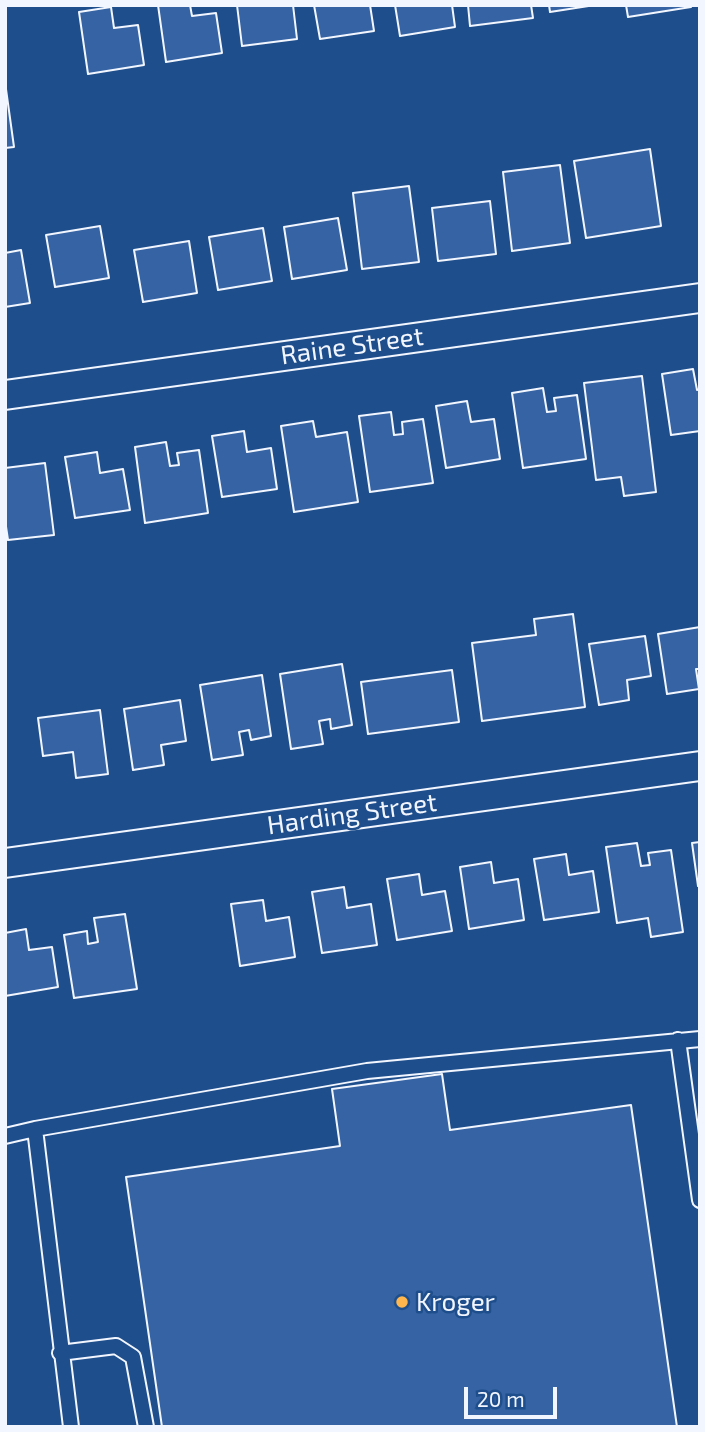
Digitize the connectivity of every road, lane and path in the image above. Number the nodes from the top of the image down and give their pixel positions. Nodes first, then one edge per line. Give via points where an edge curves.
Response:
1 (700, 298) edge
2 (5, 395) edge
3 (700, 766) edge
4 (5, 863) edge
5 (678, 1040) junction
6 (700, 1040) edge
7 (35, 1129) junction
8 (5, 1136) edge
9 (700, 1200) edge
10 (60, 1353) junction
11 (71, 1427) edge
12 (146, 1427) edge

1 - 2 street, Raine Street
3 - 4 street, Harding Street
5 - 6 lane
5 - 7 lane via 367,1071
5 - 9 lane
7 - 8 lane
7 - 10 lane
10 - 11 lane
10 - 12 lane via 116,1346 133,1357

